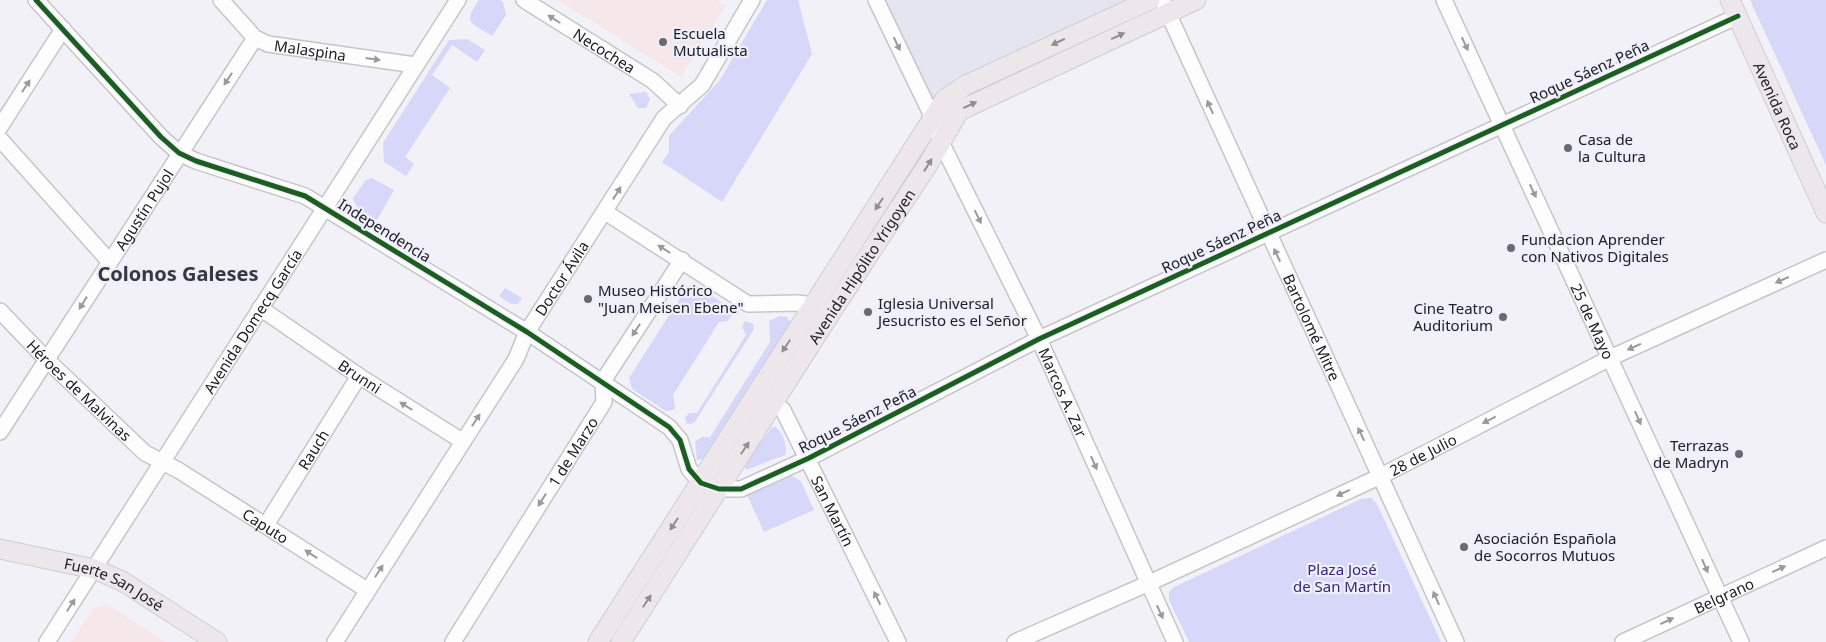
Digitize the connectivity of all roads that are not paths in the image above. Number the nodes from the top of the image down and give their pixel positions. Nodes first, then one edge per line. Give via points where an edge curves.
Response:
1 (36, 0) edge
2 (222, 0) edge
3 (458, 0) edge
4 (524, 0) edge
5 (752, 0) edge
6 (876, 0) edge
7 (1150, 0) edge
8 (1196, 0) edge
9 (1444, 0) edge
10 (1165, 7) edge
11 (1734, 8) edge
12 (63, 29) junction
13 (254, 38) junction
14 (415, 65) junction
15 (680, 106) junction
16 (933, 118) junction
17 (1503, 125) junction
18 (0, 127) edge
19 (0, 139) edge
20 (942, 142) junction
21 (179, 153) junction
22 (326, 208) junction
23 (605, 212) junction
24 (1826, 213) edge
25 (1267, 233) junction
26 (682, 260) junction
27 (1826, 260) edge
28 (109, 261) junction
29 (813, 305) junction
30 (260, 308) junction
31 (0, 311) edge
32 (828, 317) junction
33 (527, 332) junction
34 (1039, 339) junction
35 (1610, 358) junction
36 (47, 360) junction
37 (359, 376) junction
38 (602, 381) junction
39 (756, 391) junction
40 (775, 402) junction
41 (2, 425) edge
42 (462, 441) junction
43 (809, 458) junction
44 (164, 463) junction
45 (1381, 476) junction
46 (701, 483) junction
47 (718, 490) junction
48 (266, 525) junction
49 (1826, 548) edge
50 (0, 550) edge
51 (94, 569) junction
52 (1147, 584) junction
53 (367, 590) junction
54 (1719, 597) junction
55 (48, 642) edge
56 (217, 642) edge
57 (335, 642) edge
58 (453, 642) edge
59 (598, 642) edge
60 (621, 642) edge
61 (898, 642) edge
62 (1015, 642) edge
63 (1175, 642) edge
64 (1456, 642) edge
65 (1622, 642) edge
66 (1741, 642) edge

1 - 12 street, Independencia
2 - 13 street, Malaspina
3 - 14 street, Avenida Domecq García
15 -> 4 street, Necochea via 653,82
5 - 15 street, Doctor Ávila via 702,85
6 -> 16 street, Marcos A. Zar
7 -> 16 main road, Avenida Hipólito Yrigoyen via 966,85 945,99
8 - 10 main road, Avenida Hipólito Yrigoyen
9 -> 17 street, 25 de Mayo
20 -> 10 main road, Avenida Hipólito Yrigoyen via 959,110
25 -> 10 street, Bartolomé Mitre
11 - 17 street, Roque Sáenz Peña
11 - 24 main road, Avenida Roca
18 -> 12 street
12 - 21 street, Independencia via 160,137
13 -> 14 street, Malaspina via 268,44
13 -> 21 street, Agustín Pujol
14 - 22 street, Avenida Domecq García
23 -> 15 street, Doctor Ávila via 664,118
16 - 20 street, Marcos A. Zar
16 -> 29 main road, Avenida Hipólito Yrigoyen
17 - 25 street, Roque Sáenz Peña
17 -> 35 street, 25 de Mayo
19 - 28 street
32 -> 20 main road, Avenida Hipólito Yrigoyen
20 -> 34 street, Marcos A. Zar
21 - 22 street, Independencia via 304,196
21 - 28 street, Agustín Pujol
22 - 30 street, Avenida Domecq García
22 - 33 street, Independencia
26 -> 23 street
23 - 33 street, Doctor Ávila
25 - 34 street, Roque Sáenz Peña
45 -> 25 street, Bartolomé Mitre
26 - 29 street via 748,304
26 -> 38 street
27 -> 35 street, 28 de Julio
28 -> 36 street, Agustín Pujol
29 - 32 street
29 -> 39 main road, Avenida Hipólito Yrigoyen
30 - 37 street, Brunni
30 - 44 street, Avenida Domecq García
31 - 36 street, Héroes de Malvinas
32 - 40 main road, Avenida Hipólito Yrigoyen
33 - 38 street, Independencia
42 -> 33 street, Doctor Ávila via 516,359
34 - 43 street, Roque Sáenz Peña
34 -> 52 street, Marcos A. Zar
35 -> 45 street, 28 de Julio
35 -> 54 street, 25 de Mayo
36 - 41 street, Agustín Pujol
36 - 44 street, Héroes de Malvinas via 145,453
42 -> 37 street, Brunni
37 - 48 street, Rauch
38 - 46 street, Independencia via 669,427 680,440 689,469
38 -> 58 street, 1 de Marzo via 604,402
39 - 40 street, San Martín
39 - 46 main road, Avenida Hipólito Yrigoyen
40 - 43 street, San Martín via 783,410
47 -> 40 main road, Avenida Hipólito Yrigoyen
53 -> 42 street, Doctor Ávila
43 - 47 street, Roque Sáenz Peña via 741,489
61 -> 43 street, San Martín
44 - 48 street, Caputo
44 - 51 street, Avenida Domecq García
45 -> 52 street, 28 de Julio
64 -> 45 street, Bartolomé Mitre
46 - 47 street
46 -> 59 main road, Avenida Hipólito Yrigoyen
60 -> 47 main road, Avenida Hipólito Yrigoyen
53 -> 48 street, Caputo
54 -> 49 street, Belgrano
50 - 51 main road, Fuerte San José
55 -> 51 street, Avenida Domecq García
51 - 56 main road, Fuerte San José via 122,581
52 - 62 street, 28 de Julio
52 -> 63 street, Marcos A. Zar
53 - 57 street, Doctor Ávila
65 -> 54 street, Belgrano
54 - 66 street, 25 de Mayo

